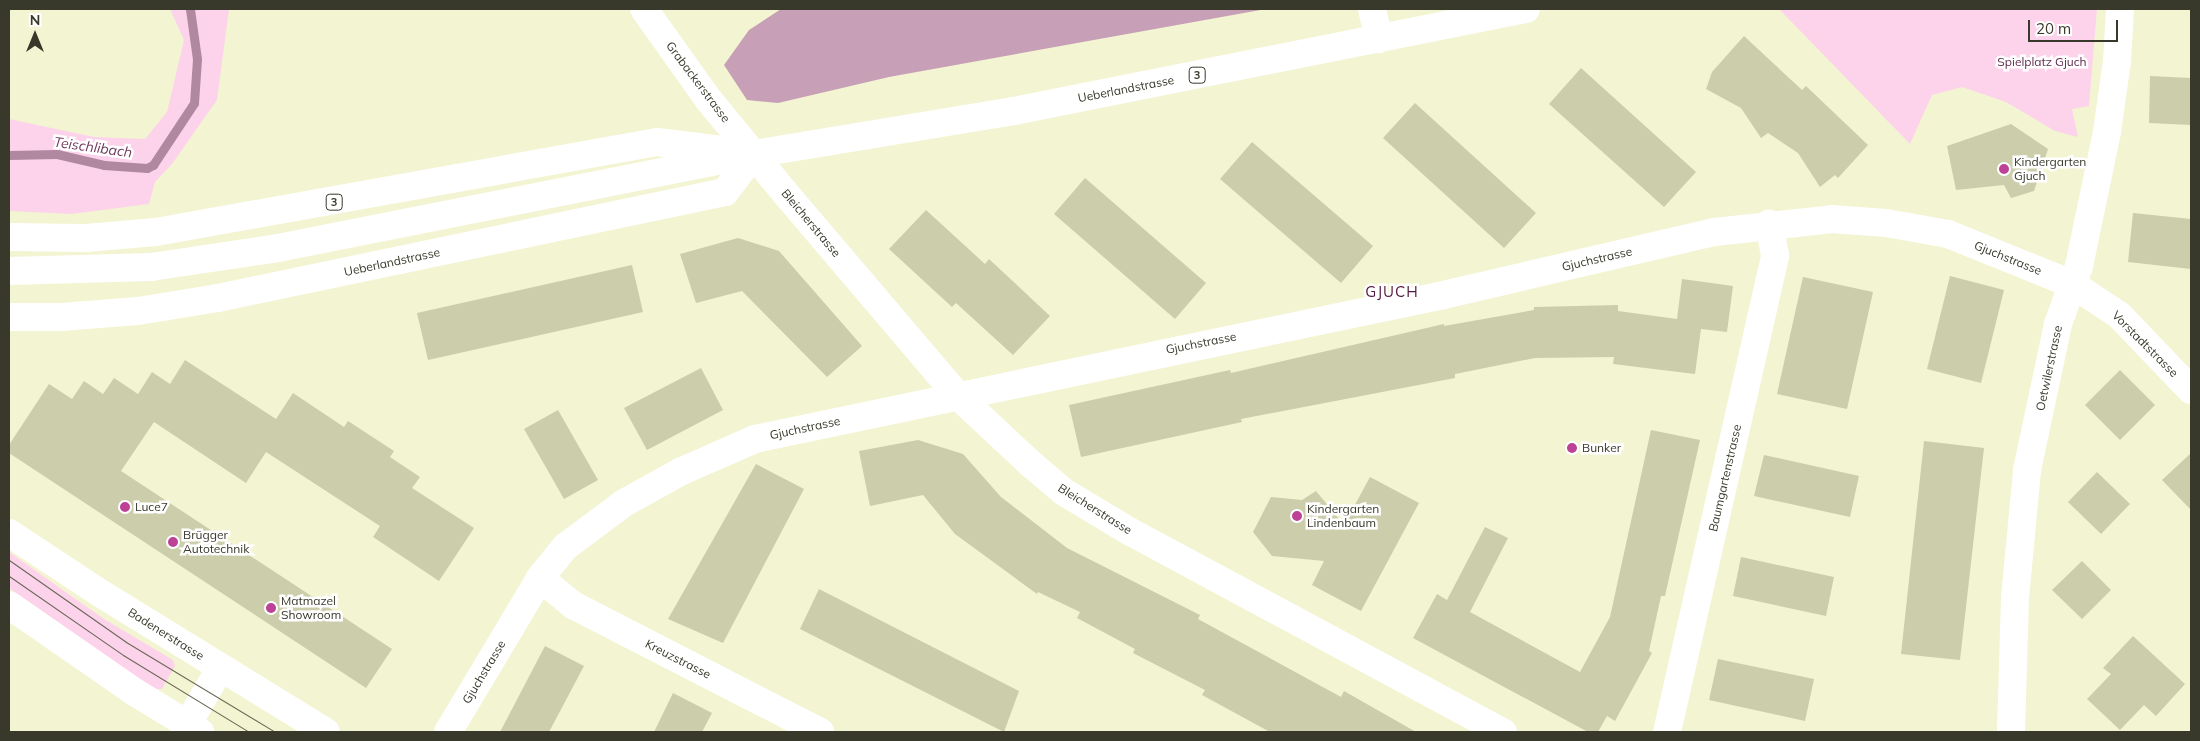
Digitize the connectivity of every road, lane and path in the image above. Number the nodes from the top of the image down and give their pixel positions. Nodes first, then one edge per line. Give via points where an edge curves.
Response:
1 (644, 9) edge
2 (1372, 9) edge
3 (1526, 9) edge
4 (2120, 9) edge
5 (1379, 39) junction
6 (754, 154) junction
7 (1769, 224) junction
8 (9, 237) edge
9 (9, 271) edge
10 (2072, 284) junction
11 (9, 317) edge
12 (2191, 390) edge
13 (958, 396) junction
14 (9, 533) edge
15 (540, 578) junction
16 (9, 605) edge
17 (220, 668) junction
18 (190, 730) edge
19 (326, 732) edge
20 (448, 732) edge
21 (820, 732) edge
22 (1503, 732) edge
23 (1667, 732) edge
24 (2011, 732) edge

1 - 6 street, Grabackerstrasse via 708,99
2 - 5 street
3 - 5 street, Ueberlandstrasse / 3
4 - 10 street, Oetwilerstrasse via 2108,132
5 - 6 street, Ueberlandstrasse / 3 via 1014,111
6 - 8 street, Ueberlandstrasse / 3 via 658,142 156,232 86,238
6 - 9 street, Ueberlandstrasse / 3 via 278,248 151,267
6 - 11 street, Ueberlandstrasse via 725,192 218,298 138,311
6 - 13 street, Bleicherstrasse
7 - 10 street, Gjuchstrasse via 1832,219 1886,223 1948,234
7 - 13 street, Gjuchstrasse via 1715,232 1439,296
7 - 23 street, Baumgartenstrasse via 1775,255
10 - 12 street, Vorstadtstrasse via 2119,314
10 - 24 street, Oetwilerstrasse via 2058,324 2027,470 2015,598
13 - 15 street, Gjuchstrasse via 755,439 682,471 624,504 565,547
13 - 22 street, Bleicherstrasse via 1064,492 1199,570
14 - 17 street, Badenerstrasse
15 - 20 street, Gjuchstrasse
15 - 21 street, Kreuzstrasse via 574,605
16 - 18 street
17 - 18 street
17 - 19 street, Badenerstrasse

